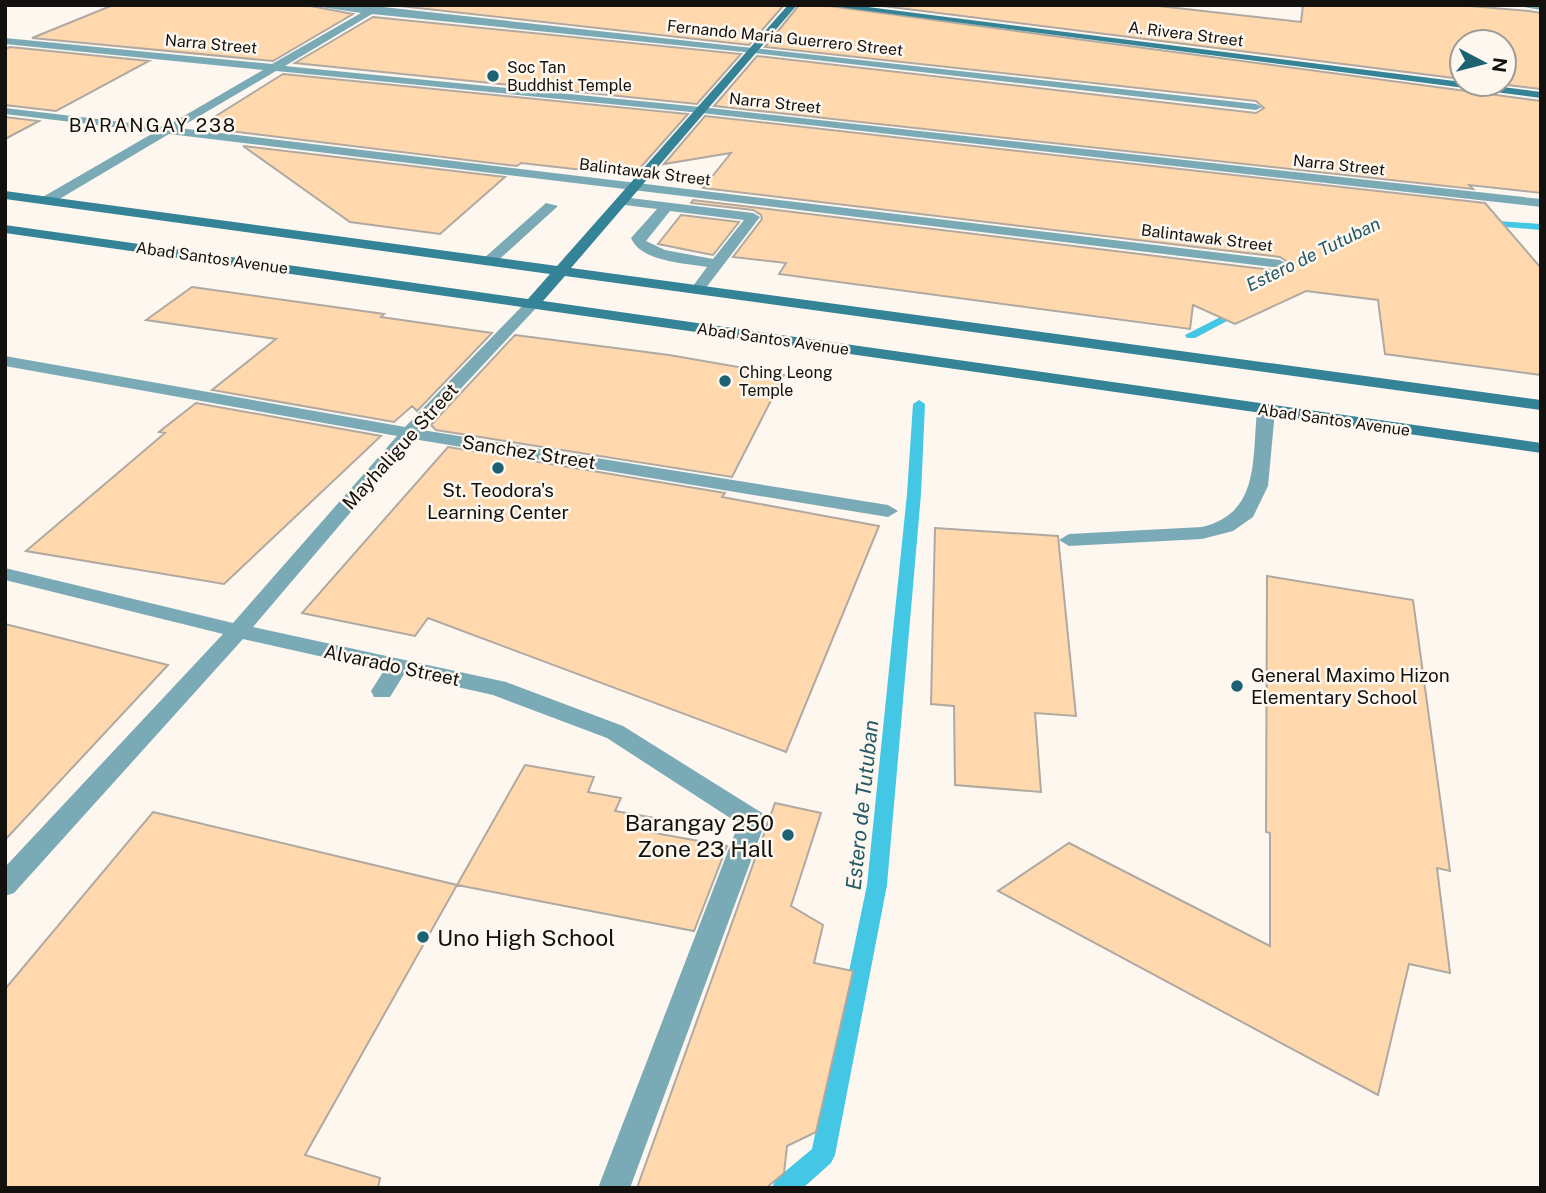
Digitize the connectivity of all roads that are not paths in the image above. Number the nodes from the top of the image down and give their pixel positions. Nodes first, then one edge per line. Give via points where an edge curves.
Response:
1 (311, 5) edge
2 (793, 5) edge
3 (828, 5) edge
4 (1516, 5) edge
5 (1541, 7) edge
6 (376, 8) edge
7 (5, 41) edge
8 (754, 50) junction
9 (279, 66) junction
10 (1541, 95) edge
11 (1256, 107) dead end
12 (701, 110) junction
13 (5, 111) edge
14 (164, 131) junction
15 (633, 188) junction
16 (5, 195) edge
17 (46, 201) junction
18 (622, 201) junction
19 (1541, 203) edge
20 (551, 206) dead end
21 (667, 206) junction
22 (5, 229) edge
23 (488, 262) junction
24 (717, 264) junction
25 (1280, 264) dead end
26 (560, 272) junction
27 (697, 290) junction
28 (533, 303) junction
29 (5, 361) edge
30 (1541, 405) edge
31 (1266, 411) junction
32 (409, 433) junction
33 (1541, 448) edge
34 (888, 510) dead end
35 (1069, 540) dead end
36 (5, 573) edge
37 (239, 631) junction
38 (398, 666) junction
39 (382, 691) dead end
40 (5, 886) edge
41 (614, 1188) edge

1 - 6 street, Fernando Maria Guerrero Street
2 - 8 main road, Mayhaligue Street
3 - 10 main road, A. Rivera Street
4 - 5 street
6 - 8 street, Fernando Maria Guerrero Street
6 - 9 street
7 - 9 street, Narra Street
8 - 11 street, Fernando Maria Guerrero Street
8 - 12 main road, Mayhaligue Street
9 - 12 street, Narra Street
9 - 14 street
12 - 15 main road, Mayhaligue Street
12 - 19 street, Narra Street
13 - 14 street, Balintawak Street
14 - 15 street, Balintawak Street
14 - 17 street
15 - 18 main road, Mayhaligue Street
15 - 25 street, Balintawak Street
16 - 17 main road, Abad Santos Avenue
17 - 23 main road, Abad Santos Avenue
18 - 21 street
18 - 26 main road, Mayhaligue Street
20 - 23 street
21 - 24 street via 638,238 640,243 661,254
21 - 24 street via 753,217
22 - 28 main road, Abad Santos Avenue
23 - 26 main road, Abad Santos Avenue
24 - 27 street
26 - 27 main road, Abad Santos Avenue
26 - 28 main road, Mayhaligue Street
27 - 30 main road, Abad Santos Avenue
28 - 31 main road, Abad Santos Avenue
28 - 32 street, Mayhaligue Street
29 - 32 street, Sanchez Street
31 - 33 main road, Abad Santos Avenue
31 - 35 street via 1259,486 1246,513 1226,527 1202,533
32 - 34 street, Sanchez Street
32 - 37 street, Mayhaligue Street
36 - 37 street, Alvarado Street
37 - 38 street, Alvarado Street
37 - 40 street, Mayhaligue Street
38 - 39 street
38 - 41 street, Alvarado Street via 498,688 615,732 753,820

